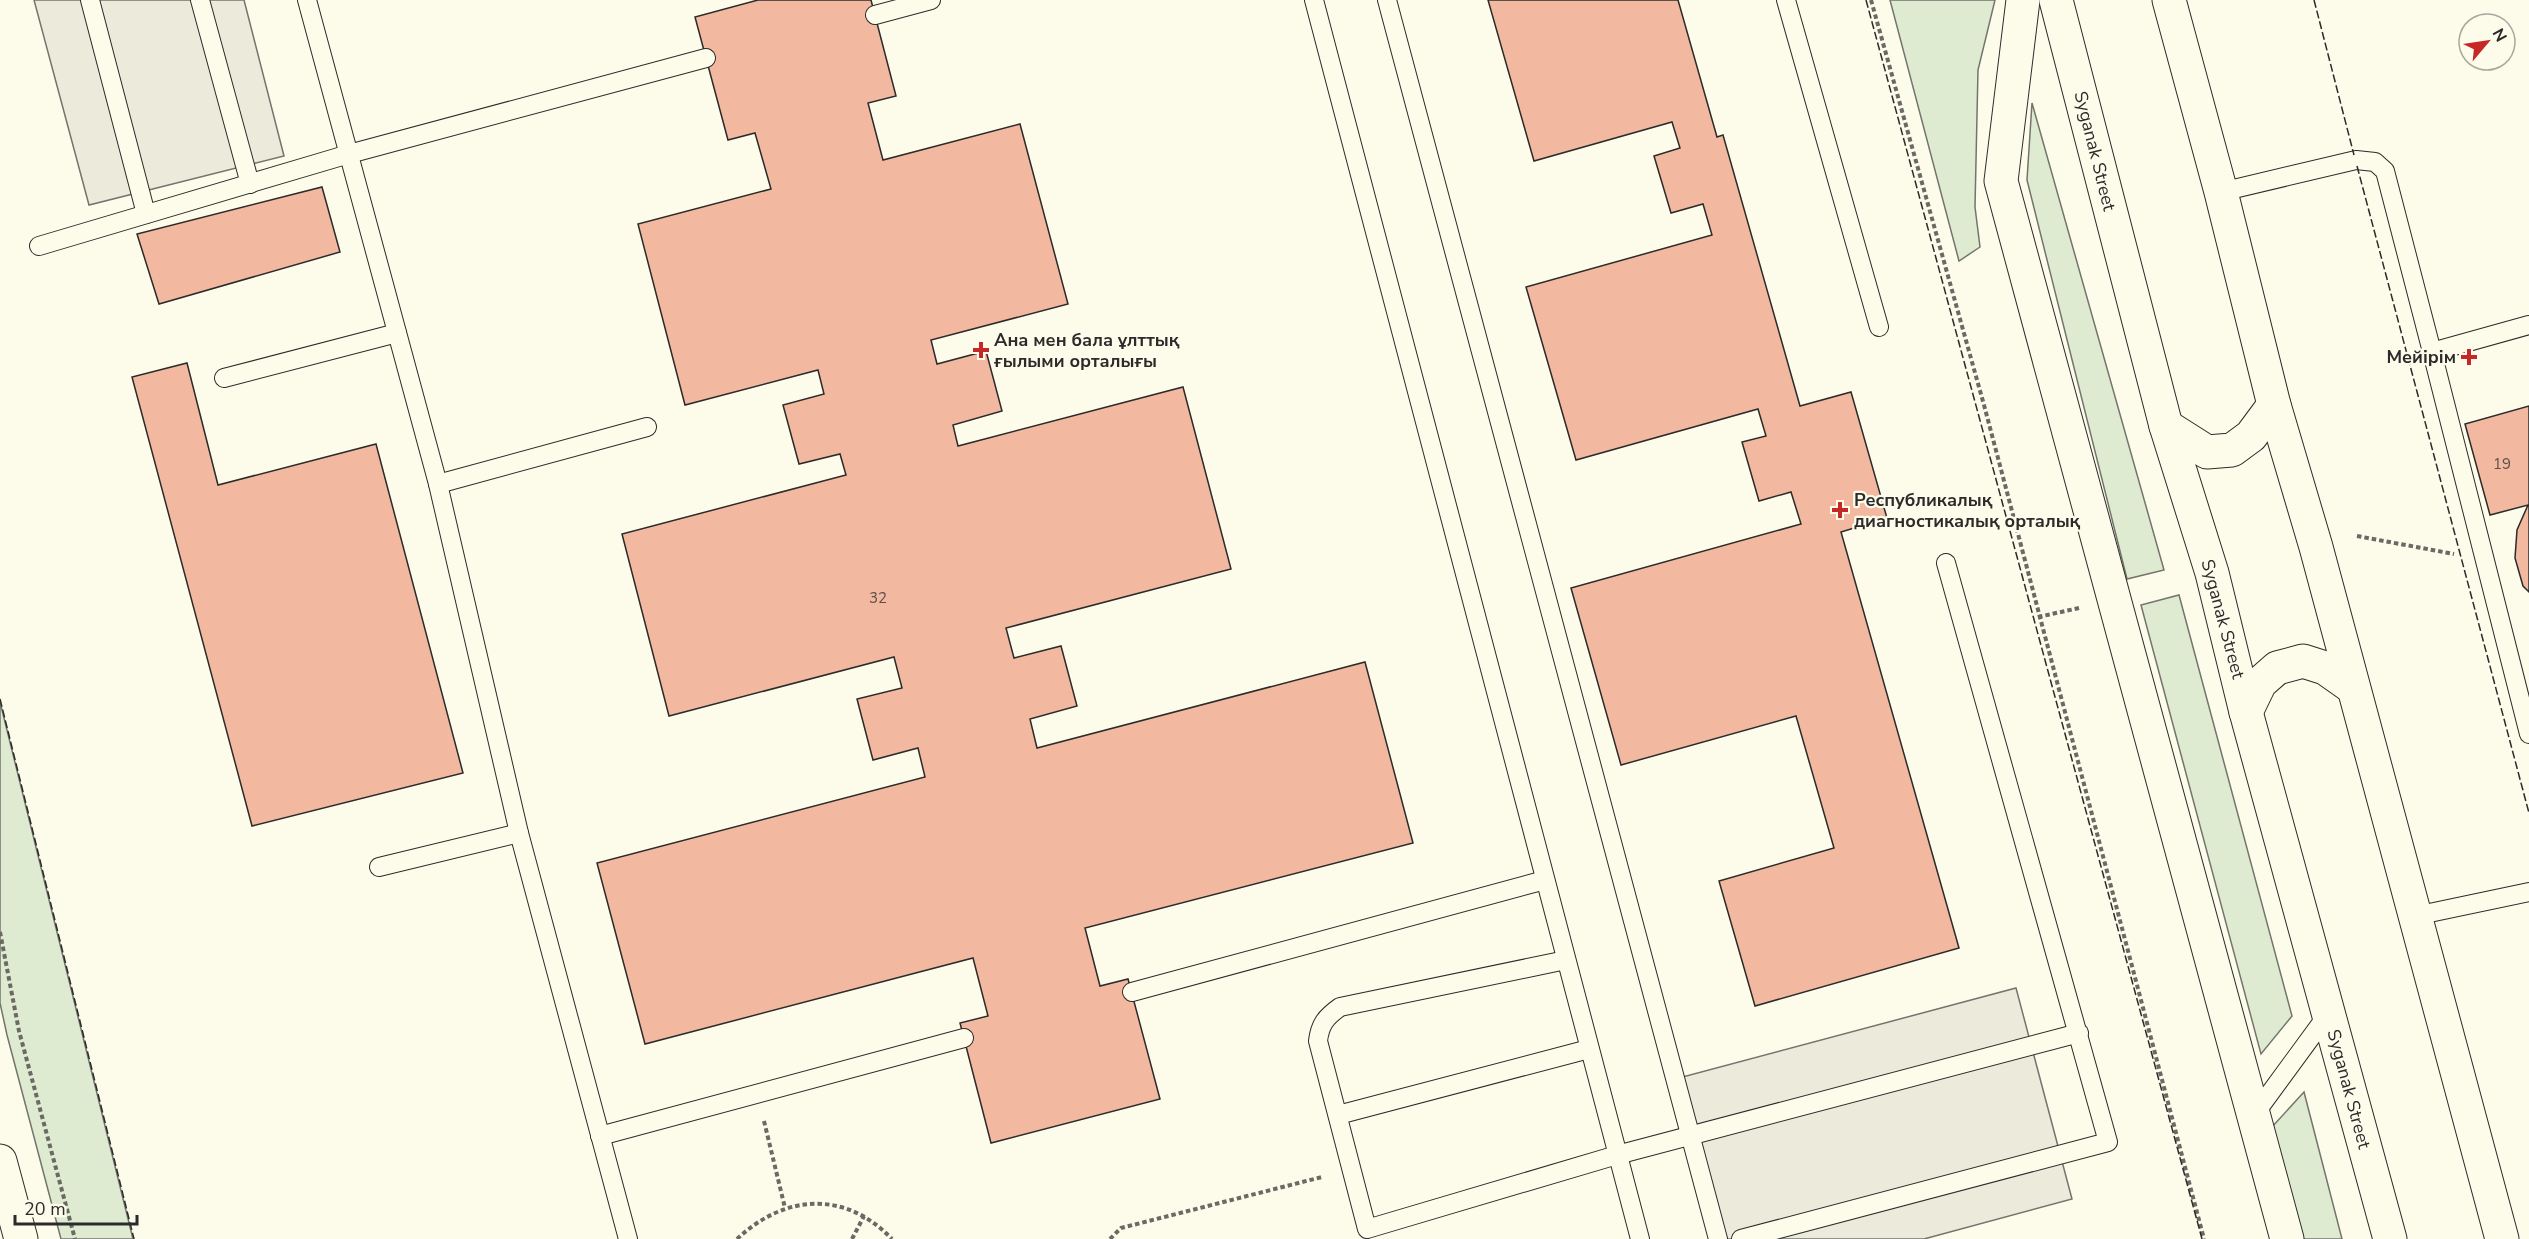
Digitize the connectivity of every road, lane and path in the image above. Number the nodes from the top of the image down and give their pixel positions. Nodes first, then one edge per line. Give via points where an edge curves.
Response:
1 (90, 0) edge
2 (200, 0) edge
3 (307, 0) edge
4 (931, 0) edge
5 (1314, 0) edge
6 (1387, 0) edge
7 (1786, 0) edge
8 (1871, 0) edge
9 (2023, 0) edge
10 (2056, 0) edge
11 (2169, 0) edge
12 (875, 15) dead end
13 (706, 58) dead end
14 (348, 154) junction
15 (250, 184) junction
16 (2221, 192) junction
17 (146, 214) junction
18 (39, 246) dead end
19 (2529, 325) edge
20 (1879, 327) dead end
21 (397, 333) junction
22 (2432, 352) junction
23 (224, 378) dead end
24 (2274, 405) junction
25 (2166, 426) junction
26 (646, 427) dead end
27 (438, 484) junction
28 (2357, 536) dead end
29 (2482, 548) junction
30 (1946, 563) dead end
31 (2079, 608) dead end
32 (2038, 617) junction
33 (2352, 687) junction
34 (2246, 712) junction
35 (2529, 734) edge
36 (519, 833) junction
37 (379, 867) dead end
38 (1545, 880) junction
39 (2529, 892) edge
40 (2415, 916) junction
41 (0, 932) edge
42 (1566, 960) junction
43 (1132, 993) dead end
44 (2328, 1014) junction
45 (2079, 1033) junction
46 (964, 1038) dead end
47 (1589, 1049) junction
48 (758, 1094) junction
49 (1338, 1115) junction
50 (2254, 1115) junction
51 (600, 1136) junction
52 (1689, 1136) junction
53 (1617, 1155) junction
54 (0, 1161) edge
55 (1352, 1169) junction
56 (785, 1208) junction
57 (864, 1216) junction
58 (1368, 1234) edge
59 (21, 1239) edge
60 (75, 1239) edge
61 (628, 1239) edge
62 (737, 1239) edge
63 (852, 1239) edge
64 (892, 1239) edge
65 (1110, 1239) edge
66 (1640, 1239) edge
67 (1718, 1239) edge
68 (1741, 1239) edge
69 (2204, 1239) edge
70 (2287, 1239) edge
71 (2390, 1239) edge
72 (2502, 1239) edge

1 - 17 lane
2 - 15 lane
3 - 14 lane
4 - 12 lane
5 - 38 lane
6 - 52 lane
7 - 20 lane
8 - 32 path via 1984,405
9 - 50 main road via 2001,181
10 - 25 main road, Syganak Street
11 - 16 main road
13 - 14 lane
14 - 15 lane
14 - 21 lane
15 - 17 lane
16 - 22 lane via 2356,160 2375,162 2385,171
16 - 24 main road
17 - 18 lane
19 - 22 lane
21 - 23 lane
21 - 27 lane
22 - 29 lane
24 - 25 main road via 2251,436 2232,450 2207,452
24 - 33 main road
25 - 34 main road, Syganak Street via 2212,573
26 - 27 lane
27 - 36 lane
28 - 29 path via 2461,555
29 - 35 lane
30 - 45 lane
31 - 32 path
32 - 69 path
33 - 34 main road via 2325,668 2295,663 2277,668 2260,683
33 - 40 main road
34 - 44 main road, Syganak Street
36 - 37 lane
36 - 51 lane
38 - 42 lane
38 - 43 lane
39 - 40 lane
40 - 72 main road
41 - 60 path via 19,1031
42 - 47 lane
42 - 49 lane via 1340,1007 1326,1017 1318,1041
44 - 50 lane
44 - 71 main road, Syganak Street
45 - 52 lane
45 - 68 lane via 2108,1142
46 - 48 lane
47 - 49 lane
47 - 53 lane
48 - 51 lane
48 - 56 path
49 - 55 lane
50 - 70 main road
51 - 61 lane
52 - 53 lane
52 - 67 lane
53 - 58 lane
53 - 66 lane
54 - 59 main road
55 - 58 lane
55 - 65 path via 1122,1228
56 - 57 path via 825,1204
56 - 62 path via 767,1215
57 - 63 path
57 - 64 path

